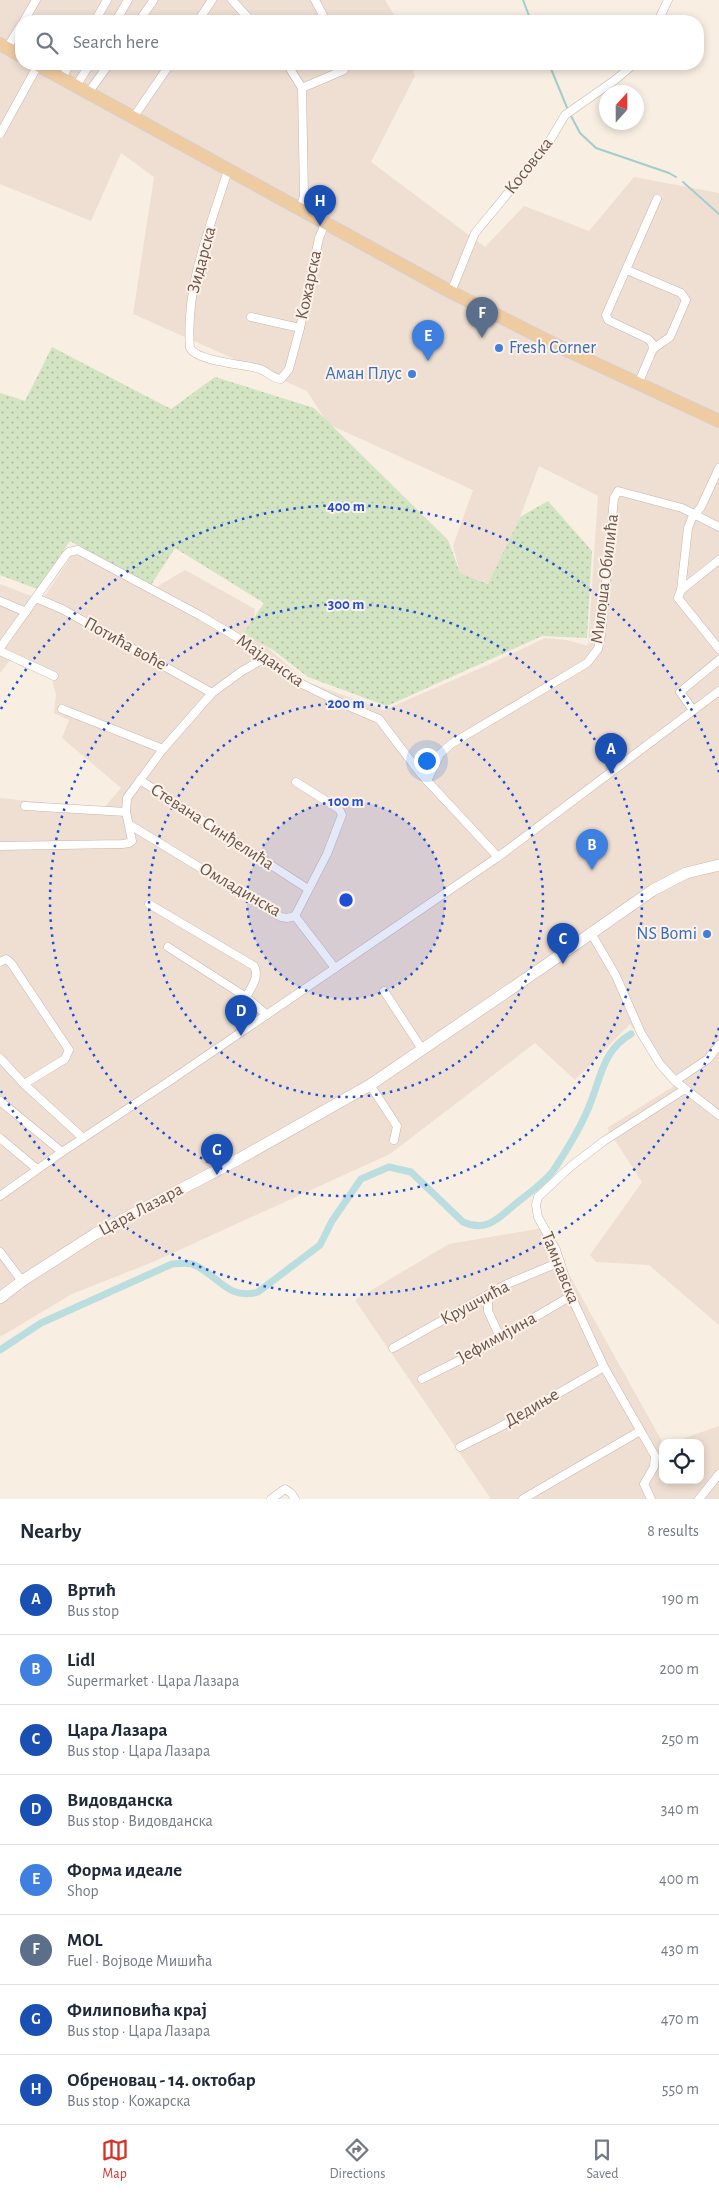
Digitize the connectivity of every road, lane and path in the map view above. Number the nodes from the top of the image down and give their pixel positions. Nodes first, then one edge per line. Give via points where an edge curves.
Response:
1 (36, 0) edge
2 (107, 0) edge
3 (128, 0) edge
4 (212, 0) edge
5 (232, 0) edge
6 (315, 0) edge
7 (668, 0) edge
8 (153, 1) dead end
9 (27, 15) edge
10 (98, 15) edge
11 (119, 15) edge
12 (143, 15) edge
13 (202, 15) edge
14 (246, 15) edge
15 (323, 15) edge
16 (661, 15) edge
17 (15, 32) edge
18 (4, 46) edge
19 (15, 52) edge
20 (34, 70) edge
21 (48, 70) edge
22 (67, 70) edge
23 (86, 70) edge
24 (105, 70) edge
25 (166, 70) edge
26 (291, 70) edge
27 (344, 70) edge
28 (627, 70) edge
29 (62, 78) junction
30 (76, 86) junction
31 (302, 88) junction
32 (88, 93) junction
33 (133, 118) junction
34 (0, 134) edge
35 (228, 170) junction
36 (657, 199) dead end
37 (300, 210) junction
38 (325, 224) junction
39 (627, 270) junction
40 (451, 292) junction
41 (251, 317) dead end
42 (300, 328) junction
43 (653, 349) junction
44 (638, 384) junction
45 (719, 421) edge
46 (719, 468) edge
47 (695, 514) junction
48 (719, 527) edge
49 (719, 560) edge
50 (681, 590) junction
51 (36, 598) junction
52 (0, 601) edge
53 (26, 612) junction
54 (719, 649) edge
55 (0, 650) edge
56 (265, 658) junction
57 (719, 660) edge
58 (54, 676) dead end
59 (719, 691) edge
60 (212, 693) junction
61 (62, 709) dead end
62 (694, 710) junction
63 (164, 750) junction
64 (140, 780) junction
65 (427, 781) junction
66 (296, 782) dead end
67 (25, 806) dead end
68 (126, 812) junction
69 (130, 825) junction
70 (0, 846) edge
71 (498, 856) junction
72 (719, 865) edge
73 (308, 889) junction
74 (149, 904) dead end
75 (295, 916) junction
76 (590, 933) junction
77 (168, 947) dead end
78 (0, 962) edge
79 (335, 968) junction
80 (384, 991) dead end
81 (246, 997) junction
82 (267, 1014) junction
83 (719, 1045) edge
84 (422, 1049) junction
85 (0, 1058) edge
86 (675, 1081) junction
87 (24, 1084) junction
88 (370, 1085) junction
89 (685, 1088) junction
90 (0, 1100) edge
91 (719, 1115) edge
92 (0, 1138) edge
93 (83, 1138) junction
94 (394, 1140) dead end
95 (62, 1152) junction
96 (37, 1168) junction
97 (0, 1196) edge
98 (0, 1252) edge
99 (560, 1262) junction
100 (22, 1281) junction
101 (488, 1295) junction
102 (572, 1296) junction
103 (0, 1298) edge
104 (500, 1337) junction
105 (393, 1348) dead end
106 (604, 1367) junction
107 (422, 1379) dead end
108 (640, 1432) junction
109 (460, 1447) dead end
110 (719, 1474) edge
111 (271, 1499) edge
112 (295, 1499) edge
113 (523, 1499) edge
114 (651, 1499) edge
115 (699, 1499) edge

1 - 9 street
2 - 10 street
3 - 11 street
4 - 13 street
5 - 14 street
6 - 15 street
7 - 16 street
8 - 12 street
17 - 18 street
18 - 19 main road
20 - 34 street
21 - 29 main road
22 - 29 street
23 - 30 street
24 - 32 street
25 - 33 street
26 - 31 street
27 - 31 street
28 - 40 street, Косовска via 565,115 546,147 475,233
29 - 30 main road
30 - 32 main road
31 - 37 street via 304,196
32 - 33 main road
33 - 35 main road
35 - 37 main road
35 - 42 street, Зидарска via 191,295 192,352 261,370 281,379 289,369
36 - 39 street
37 - 38 main road
38 - 40 main road
38 - 42 street, Кожарска via 319,238
39 - 43 street via 606,316 608,320 648,339
39 - 43 street via 681,294 686,300 670,337
40 - 44 main road
41 - 42 street, Кожарска
43 - 44 street
44 - 45 main road
46 - 47 street
47 - 48 street
47 - 50 street via 688,528
47 - 65 street, Милоша Обилића via 618,491 615,494 601,636 594,656 587,664 451,744 440,754
49 - 50 street
50 - 54 street via 679,600
51 - 53 street, Мајданска
51 - 56 street, Мајданска via 66,555 78,550 201,616
51 - 60 street, Потића воће via 62,609
52 - 53 street
53 - 55 street, Мајданска
55 - 58 street, Мајданска
56 - 60 street
56 - 65 street, Мајданска via 302,684 379,719
57 - 62 street via 680,692
59 - 62 street
60 - 63 street
61 - 63 street
62 - 71 street
63 - 64 street, Стевана Синђелића
64 - 68 street via 128,798
64 - 73 street, Стевана Синђелића
65 - 71 street, Мајданска
66 - 73 street via 339,809 342,815 327,854
67 - 68 street
68 - 69 street
69 - 70 street via 132,839 127,844
69 - 75 street, Омладинска via 281,916
71 - 79 street
72 - 76 main road, Цара Лазара via 674,878
73 - 75 street
74 - 81 street via 254,966 256,977
75 - 79 street, Омладинска
76 - 84 main road, Цара Лазара
76 - 86 street via 616,976 650,1050
77 - 81 street
78 - 87 street via 6,959 11,962 69,1050 65,1059
79 - 82 street
80 - 84 street
81 - 82 street
82 - 93 street
83 - 86 street via 708,1059
84 - 88 main road, Цара Лазара
85 - 87 street
86 - 89 street
87 - 93 street
88 - 94 street via 397,1126
88 - 100 main road, Цара Лазара via 100,1232
89 - 91 street
89 - 99 street, Тамнавска via 604,1141 538,1197 538,1217
90 - 95 street
92 - 96 street
93 - 95 street
95 - 96 street
96 - 97 street
98 - 100 street
99 - 101 street, Крушчића
99 - 102 street, Тамнавска
100 - 103 main road, Цара Лазара
101 - 104 street via 488,1311
101 - 105 street, Крушчића
102 - 104 street, Јефимијина
102 - 106 street, Тамнавска
104 - 107 street, Јефимијина
106 - 108 street, Тамнавска
106 - 109 street, Дедиње
108 - 113 street
108 - 114 street, Тамнавска via 655,1456 654,1466 644,1484
110 - 115 street
111 - 112 street via 285,1489

